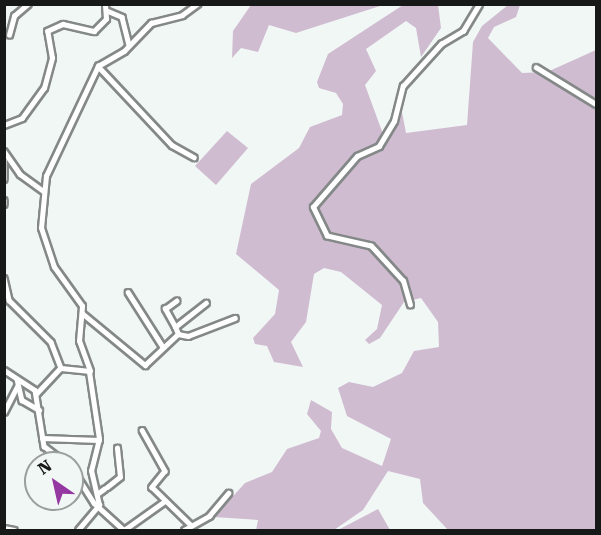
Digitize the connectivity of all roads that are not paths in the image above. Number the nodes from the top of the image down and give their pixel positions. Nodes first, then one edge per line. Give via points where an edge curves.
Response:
1 (28, 4) edge
2 (105, 4) edge
3 (197, 4) edge
4 (480, 4) edge
5 (108, 11) junction
6 (9, 35) dead end
7 (129, 45) junction
8 (98, 66) junction
9 (536, 66) dead end
10 (597, 104) edge
11 (4, 126) edge
12 (4, 151) edge
13 (195, 157) dead end
14 (4, 160) edge
15 (4, 179) edge
16 (43, 191) junction
17 (4, 278) edge
18 (128, 292) dead end
19 (176, 301) dead end
20 (206, 303) dead end
21 (410, 306) dead end
22 (82, 313) junction
23 (235, 318) dead end
24 (175, 327) junction
25 (178, 334) junction
26 (163, 347) junction
27 (61, 368) junction
28 (4, 370) edge
29 (89, 372) junction
30 (14, 376) junction
31 (41, 386) junction
32 (32, 387) junction
33 (21, 391) junction
34 (37, 394) junction
35 (35, 400) junction
36 (29, 403) junction
37 (39, 411) junction
38 (4, 412) edge
39 (142, 430) dead end
40 (42, 438) junction
41 (99, 440) junction
42 (117, 448) dead end
43 (49, 451) edge
44 (84, 484) edge
45 (228, 493) dead end
46 (96, 496) junction
47 (165, 501) junction
48 (99, 505) junction
49 (192, 525) junction
50 (4, 528) edge
51 (14, 531) edge
52 (78, 531) edge
53 (124, 531) edge
54 (184, 531) edge

1 - 6 street via 14,16
2 - 5 street
3 - 7 street via 182,15 151,23
4 - 21 street via 463,31 441,44 403,86 394,121 379,146 357,156 313,207 327,236 371,246 404,281
5 - 7 street via 122,17
5 - 11 street via 94,31 63,24 47,31 52,58 44,88 22,118
7 - 8 street
8 - 13 street via 172,145
8 - 16 street via 83,107 58,145
9 - 10 street
12 - 16 street via 20,174
14 - 15 street
16 - 22 street via 41,228 50,257 80,299
17 - 27 street via 9,300 51,342 52,357
18 - 26 street
19 - 24 street via 165,309
20 - 24 street
22 - 26 street via 146,365
22 - 29 street via 79,341
23 - 25 street via 188,336
24 - 25 street
25 - 26 street
27 - 29 street
27 - 31 street
28 - 30 street
29 - 41 street
30 - 32 street
30 - 33 street
30 - 38 street via 18,390
31 - 32 street
31 - 34 street
32 - 33 street
32 - 34 street
33 - 36 street
34 - 35 street
35 - 36 street
35 - 37 street
36 - 37 street
37 - 40 street
39 - 47 street via 165,471 152,487
40 - 41 street
40 - 43 street
41 - 46 street via 91,471
42 - 46 street via 120,477
44 - 48 street
45 - 49 street via 208,516
46 - 48 street
47 - 49 street
47 - 53 street
48 - 52 street
48 - 53 street
49 - 54 street
50 - 51 street

